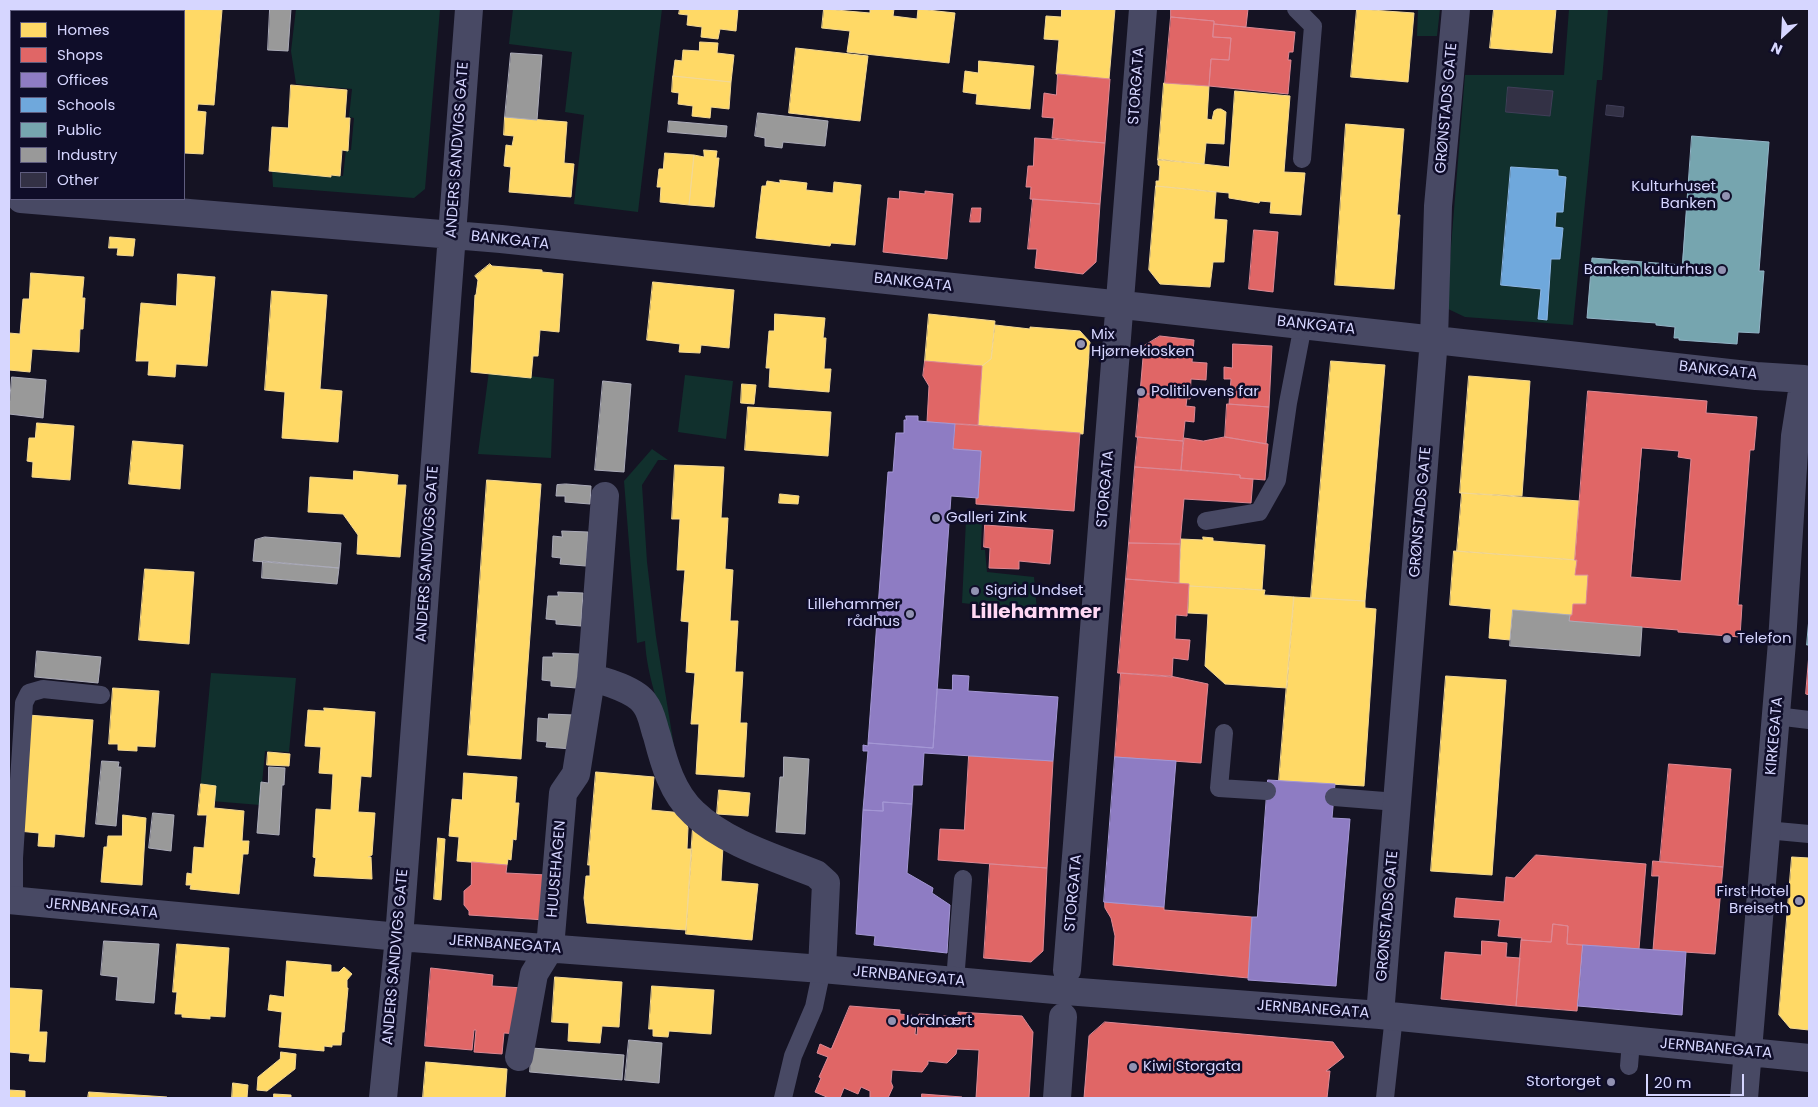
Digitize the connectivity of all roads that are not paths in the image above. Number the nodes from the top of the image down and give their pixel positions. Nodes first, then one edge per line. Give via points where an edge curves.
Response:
1 (469, 9) edge
2 (1143, 9) edge
3 (1296, 9) edge
4 (1456, 9) edge
5 (1302, 159) dead end
6 (33, 200) edge
7 (451, 235) junction
8 (1121, 304) junction
9 (1303, 325) junction
10 (1434, 339) junction
11 (1807, 378) edge
12 (605, 496) dead end
13 (1206, 521) dead end
14 (591, 679) junction
15 (101, 695) dead end
16 (1776, 716) junction
17 (1809, 720) edge
18 (1224, 733) dead end
19 (1267, 791) dead end
20 (1334, 797) dead end
21 (1397, 802) junction
22 (1766, 830) junction
23 (1809, 834) edge
24 (963, 879) dead end
25 (11, 900) edge
26 (399, 937) junction
27 (550, 948) junction
28 (822, 969) junction
29 (955, 981) junction
30 (1066, 993) junction
31 (1387, 1016) junction
32 (1748, 1052) junction
33 (519, 1057) dead end
34 (1809, 1058) edge
35 (384, 1098) edge
36 (783, 1098) edge
37 (1057, 1098) edge
38 (1385, 1098) edge
39 (1744, 1098) edge

1 - 7 street, ANDERS SANDVIGS GATE
2 - 8 street, STORGATA
3 - 5 lane via 1313,26
4 - 10 street, GRØNSTADS GATE via 1438,206
6 - 7 street, BANKGATA
7 - 8 street, BANKGATA
7 - 26 street, ANDERS SANDVIGS GATE
8 - 9 street, BANKGATA
8 - 30 street, STORGATA
9 - 10 street, BANKGATA
9 - 13 lane via 1277,480 1259,512
10 - 11 street, BANKGATA via 1756,376
10 - 21 street, GRØNSTADS GATE
11 - 16 street, KIRKEGATA via 1795,436
12 - 14 street, HUUSEHAGEN
14 - 27 street, HUUSEHAGEN via 576,774 563,793
14 - 28 street via 603,680 644,702 650,712 666,770 693,813 732,839 816,874 826,883
15 - 25 lane via 43,689 29,693 24,703
16 - 17 lane
16 - 22 street, KIRKEGATA
18 - 19 lane via 1220,788
20 - 21 lane
21 - 31 street, GRØNSTADS GATE
22 - 23 lane
22 - 32 street, KIRKEGATA
24 - 29 lane
25 - 26 street, JERNBANEGATA
26 - 27 street, JERNBANEGATA
26 - 35 street, ANDERS SANDVIGS GATE
27 - 28 street, JERNBANEGATA
27 - 33 street, HUUSEHAGEN via 534,974
28 - 29 street, JERNBANEGATA
28 - 36 lane via 814,1007 793,1056
29 - 30 street, JERNBANEGATA
30 - 31 street, JERNBANEGATA
30 - 37 street, STORGATA
31 - 32 street, JERNBANEGATA via 1630,1054
31 - 38 lane
32 - 34 street, JERNBANEGATA
32 - 39 street, KIRKEGATA

